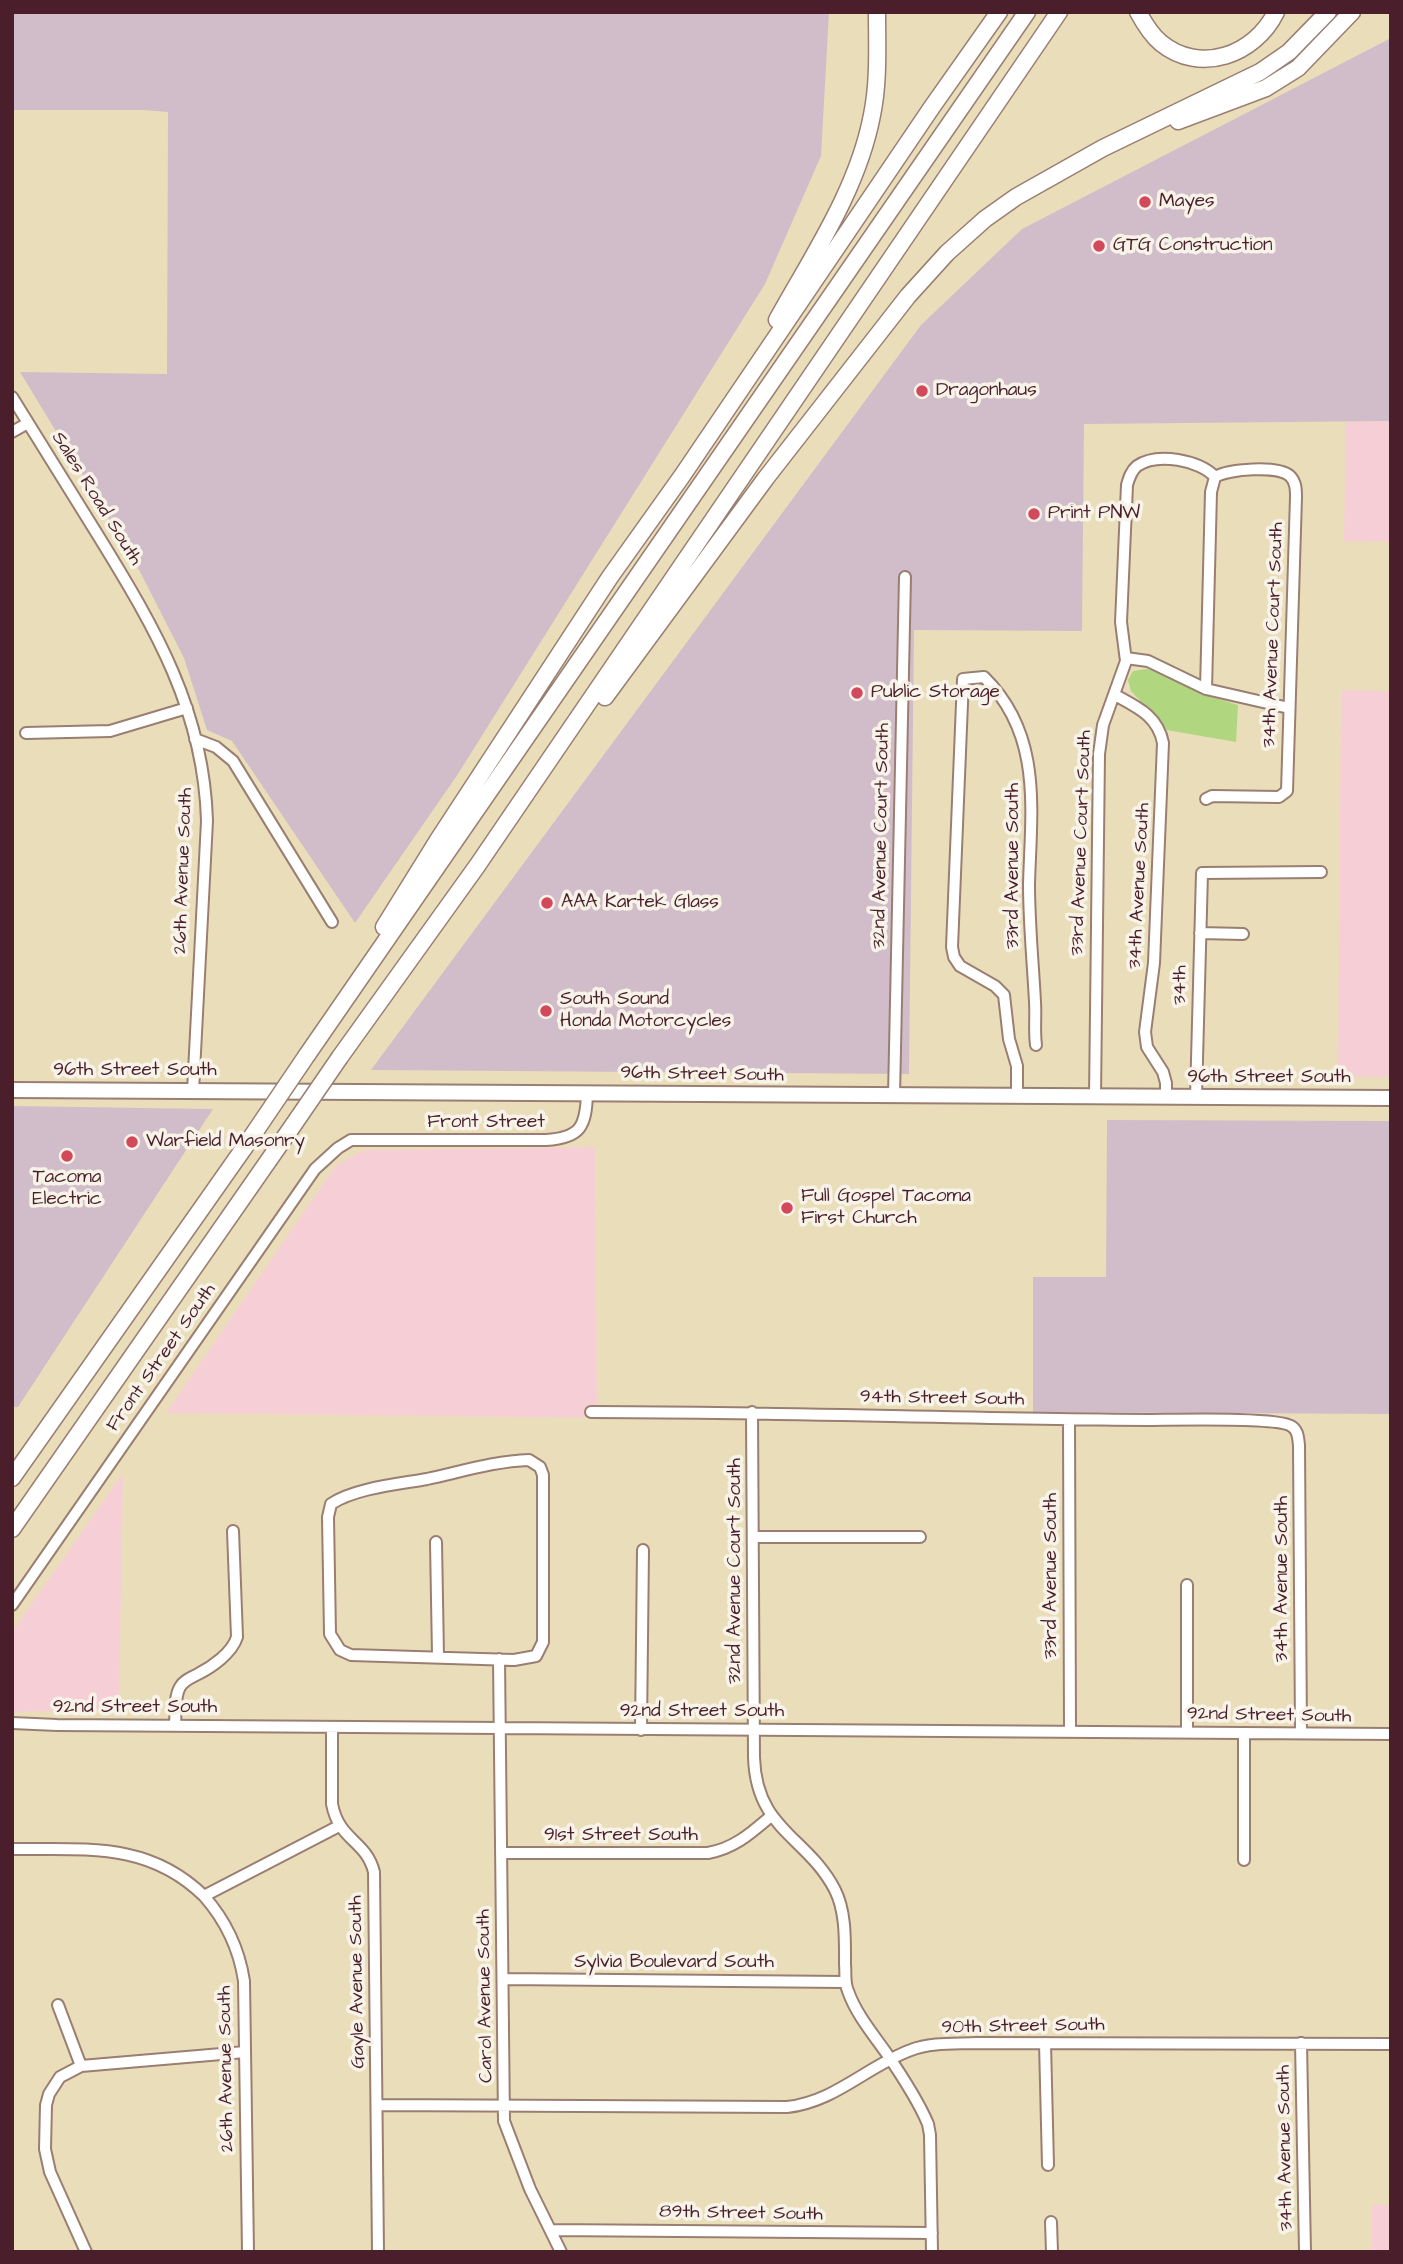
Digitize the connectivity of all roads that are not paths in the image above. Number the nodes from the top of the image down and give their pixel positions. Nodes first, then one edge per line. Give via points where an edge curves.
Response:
1 (877, 12) edge
2 (999, 12) edge
3 (1027, 12) edge
4 (1059, 12) edge
5 (1138, 12) edge
6 (1276, 12) edge
7 (1328, 12) edge
8 (1352, 12) edge
9 (1103, 148) junction
10 (12, 397) edge
11 (731, 405) junction
12 (28, 423) junction
13 (12, 432) edge
14 (1215, 477) junction
15 (905, 578) dead end
16 (149, 620) joint
17 (1126, 658) junction
18 (1206, 689) junction
19 (1115, 695) junction
20 (187, 708) junction
21 (1289, 708) junction
22 (26, 733) dead end
23 (195, 739) junction
24 (1206, 799) dead end
25 (477, 866) junction
26 (1321, 872) dead end
27 (332, 922) dead end
28 (1200, 933) junction
29 (1242, 934) dead end
30 (323, 1032) junction
31 (1036, 1045) dead end
32 (12, 1090) edge
33 (193, 1091) junction
34 (587, 1093) junction
35 (894, 1096) junction
36 (1017, 1096) junction
37 (1095, 1097) junction
38 (1166, 1097) junction
39 (1196, 1097) junction
40 (1391, 1098) edge
41 (351, 1140) joint
42 (591, 1412) dead end
43 (752, 1412) junction
44 (1069, 1420) junction
45 (1292, 1427) joint
46 (12, 1478) edge
47 (12, 1529) edge
48 (233, 1531) dead end
49 (920, 1536) dead end
50 (753, 1537) junction
51 (436, 1542) dead end
52 (643, 1550) dead end
53 (1187, 1585) dead end
54 (12, 1605) edge
55 (438, 1656) junction
56 (499, 1659) junction
57 (12, 1723) edge
58 (175, 1725) junction
59 (331, 1727) junction
60 (501, 1728) junction
61 (641, 1730) junction
62 (754, 1730) junction
63 (1070, 1732) junction
64 (1187, 1732) junction
65 (1244, 1733) junction
66 (1301, 1733) junction
67 (1391, 1734) edge
68 (771, 1816) junction
69 (339, 1826) junction
70 (12, 1849) edge
71 (501, 1853) junction
72 (1244, 1860) dead end
73 (204, 1896) junction
74 (503, 1979) junction
75 (845, 1982) junction
76 (58, 2005) dead end
77 (1045, 2043) junction
78 (1301, 2043) junction
79 (1391, 2044) edge
80 (246, 2052) junction
81 (891, 2060) junction
82 (81, 2066) junction
83 (504, 2104) junction
84 (377, 2105) junction
85 (1048, 2165) dead end
86 (1051, 2222) dead end
87 (551, 2230) junction
88 (932, 2233) junction
89 (86, 2252) edge
90 (248, 2252) edge
91 (378, 2252) edge
92 (561, 2252) edge
93 (932, 2252) edge
94 (1052, 2252) edge
95 (1305, 2252) edge

1 - 11 highway via 874,104 860,160
2 - 11 highway
3 - 30 highway
4 - 25 highway
5 - 6 highway via 1161,43 1203,59 1247,47
7 - 9 highway via 1289,52 1260,72
8 - 9 highway via 1298,68 1266,88
9 - 25 highway via 985,219 908,296
10 - 12 street, Sales Road South
11 - 30 highway via 610,578 438,840
12 - 13 street
12 - 16 street, Sales Road South
14 - 17 street, 33rd Avenue Court South via 1199,464 1174,460 1146,462 1132,471 1125,494 1121,628
14 - 18 street
14 - 21 street, 34th Avenue Court South via 1266,470 1283,472 1295,485
15 - 35 street, 32nd Avenue Court South
16 - 20 street, 26th Avenue South
17 - 18 street via 1148,661
17 - 19 street, 33rd Avenue Court South
18 - 21 street
19 - 37 street, 33rd Avenue Court South via 1099,754
19 - 38 street, 34th Avenue South via 1148,714 1163,740 1154,962 1145,1035 1163,1072
20 - 22 street via 110,731
20 - 23 street, 26th Avenue South
21 - 24 street, 34th Avenue Court South via 1285,794
23 - 27 street via 216,747 233,761
23 - 33 street, 26th Avenue South via 205,782 207,821
25 - 47 highway, bridge
26 - 28 street, 34th via 1202,873
28 - 29 street
28 - 39 street, 34th
30 - 46 highway, bridge
31 - 36 street, 33rd Avenue South via 1029,916 1029,766 1017,726 999,692 984,677 964,679 952,947 960,966 1004,995 1017,1064
32 - 33 main road, 96th Street South
33 - 34 main road, 96th Street South
34 - 35 main road, 96th Street South
34 - 41 street, Front Street via 581,1128 561,1140
35 - 36 main road, 96th Street South
36 - 37 main road, 96th Street South
37 - 38 main road, 96th Street South
38 - 39 main road, 96th Street South
39 - 40 main road, 96th Street South
41 - 54 street, Front Street South via 314,1169
42 - 43 street, 94th Street South
43 - 44 street, 94th Street South
43 - 50 street, 32nd Avenue Court South
44 - 45 street, 94th Street South via 1275,1422
44 - 63 street, 33rd Avenue South
45 - 66 street, 34th Avenue South via 1299,1454
48 - 58 street via 237,1637 227,1653 180,1686
49 - 50 street
50 - 62 street, 32nd Avenue Court South
51 - 55 street
52 - 61 street
53 - 64 street
55 - 56 street
55 - 56 street via 351,1655 340,1650 330,1634 329,1508 336,1501 373,1490 529,1460 543,1475 543,1642 536,1656
56 - 60 street, Carol Avenue South
57 - 58 street, 92nd Street South
58 - 59 street, 92nd Street South
59 - 60 street, 92nd Street South
59 - 69 street via 331,1804
60 - 61 street, 92nd Street South
60 - 71 street, Carol Avenue South
61 - 62 street, 92nd Street South
62 - 63 street, 92nd Street South
62 - 68 street, 32nd Avenue Court South via 757,1784
63 - 64 street, 92nd Street South
64 - 65 street, 92nd Street South
65 - 66 street, 92nd Street South
65 - 72 street
66 - 67 street, 92nd Street South
68 - 71 street, 91st Street South via 742,1841 708,1853
68 - 75 street, 32nd Avenue Court South via 824,1870 837,1894
69 - 73 street
69 - 84 street, Gayle Avenue South via 367,1855 374,1872
70 - 73 street via 128,1853 164,1866
71 - 74 street, Carol Avenue South
73 - 80 street, 26th Avenue South via 225,1925 239,1957
74 - 75 street, Sylvia Boulevard South
74 - 83 street, Carol Avenue South
75 - 81 street via 857,2010
76 - 82 street
77 - 78 street, 90th Street South
77 - 81 street, 90th Street South via 926,2046
77 - 85 street
78 - 79 street, 90th Street South
78 - 95 street, 34th Avenue South
80 - 82 street
80 - 90 street, 26th Avenue South
81 - 83 street, 90th Street South via 828,2096 801,2105
81 - 88 street via 928,2123
82 - 89 street via 60,2077 49,2094 45,2149 50,2172
83 - 84 street, 90th Street South
83 - 87 street, Carol Avenue South via 504,2121
84 - 91 street, Gayle Avenue South
86 - 94 street
87 - 88 street, 89th Street South
87 - 92 street, Carol Avenue South
88 - 93 street

